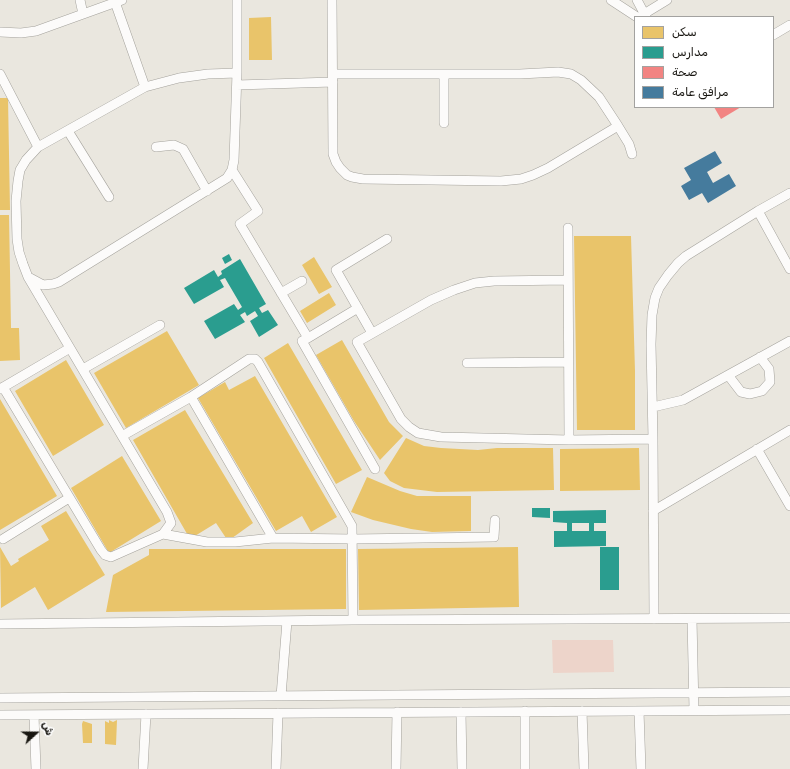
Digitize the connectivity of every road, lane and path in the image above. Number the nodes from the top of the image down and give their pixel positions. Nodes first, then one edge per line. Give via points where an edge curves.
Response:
1 (80, 0) edge
2 (237, 0) edge
3 (332, 0) edge
4 (610, 0) edge
5 (637, 0) edge
6 (667, 0) edge
7 (118, 1) edge
8 (83, 14) junction
9 (642, 16) edge
10 (790, 25) edge
11 (0, 32) edge
12 (774, 34) edge
13 (237, 73) junction
14 (0, 74) edge
15 (444, 74) junction
16 (333, 78) junction
17 (237, 85) junction
18 (145, 87) junction
19 (444, 123) dead end
20 (618, 126) junction
21 (68, 131) junction
22 (38, 147) junction
23 (156, 147) dead end
24 (632, 154) dead end
25 (232, 170) junction
26 (207, 191) junction
27 (790, 193) edge
28 (109, 197) dead end
29 (758, 211) junction
30 (568, 228) dead end
31 (387, 239) dead end
32 (790, 269) edge
33 (28, 277) junction
34 (568, 280) junction
35 (302, 281) dead end
36 (281, 293) junction
37 (358, 308) junction
38 (160, 325) dead end
39 (372, 333) junction
40 (308, 338) junction
41 (790, 341) edge
42 (70, 348) junction
43 (760, 357) junction
44 (568, 362) junction
45 (467, 363) dead end
46 (83, 369) junction
47 (728, 375) junction
48 (2, 388) edge
49 (191, 396) junction
50 (653, 407) junction
51 (790, 430) edge
52 (122, 436) junction
53 (653, 439) junction
54 (569, 440) junction
55 (757, 450) junction
56 (374, 469) dead end
57 (69, 498) junction
58 (790, 506) edge
59 (653, 511) junction
60 (494, 520) dead end
61 (163, 534) junction
62 (273, 538) junction
63 (3, 539) dead end
64 (353, 539) junction
65 (790, 618) edge
66 (654, 619) junction
67 (692, 619) junction
68 (353, 620) junction
69 (287, 621) junction
70 (0, 624) edge
71 (790, 692) edge
72 (694, 693) junction
73 (379, 695) junction
74 (281, 696) junction
75 (0, 698) edge
76 (694, 710) junction
77 (790, 710) edge
78 (525, 711) junction
79 (582, 711) junction
80 (640, 711) junction
81 (378, 712) junction
82 (397, 712) junction
83 (462, 712) junction
84 (278, 713) junction
85 (146, 714) junction
86 (0, 715) edge
87 (34, 715) junction
88 (36, 769) edge
89 (143, 769) edge
90 (276, 769) edge
91 (396, 769) edge
92 (462, 769) edge
93 (525, 769) edge
94 (584, 769) edge
95 (641, 769) edge

1 - 8 street
2 - 13 street
3 - 16 street
4 - 9 street
5 - 9 street
6 - 9 street
7 - 8 street
7 - 18 street
8 - 11 street via 36,30 21,33
10 - 12 street
13 - 17 street
13 - 18 street via 179,78
14 - 22 street
15 - 16 street
15 - 19 street
15 - 20 street via 570,74 581,80 599,97
16 - 17 street
16 - 20 street via 333,154 340,168 357,178 501,181 522,179 548,168
17 - 25 street
18 - 21 street
20 - 24 street
21 - 22 street
21 - 28 street
22 - 33 street via 20,170 16,201 19,252
23 - 26 street via 174,145 183,149
25 - 26 street via 227,178
25 - 36 street via 258,211 240,224
26 - 33 street via 59,282 43,284
27 - 29 street
29 - 32 street
29 - 50 street via 686,256 672,268 659,288 653,306 652,324
30 - 34 street
31 - 37 street via 336,270
33 - 42 street
34 - 39 street via 494,281 475,284 431,300
34 - 44 street
35 - 36 street
36 - 40 street
37 - 39 street
37 - 40 street
38 - 46 street
39 - 54 street via 357,342 401,419 418,433 441,437
40 - 56 street via 302,341
41 - 43 street
42 - 46 street
42 - 48 street
43 - 47 street
43 - 47 street via 769,369 770,382 762,390 750,394 741,392
44 - 45 street
44 - 54 street
46 - 52 street
47 - 50 street via 683,400
48 - 57 street
49 - 52 street
49 - 62 street
49 - 64 street via 249,359 255,359 352,526
50 - 53 street
51 - 55 street
52 - 61 street via 168,512 171,522
53 - 54 street
53 - 59 street
55 - 58 street
55 - 59 street
57 - 61 street via 105,555 111,557
57 - 63 street
59 - 66 street
60 - 64 street via 494,537
61 - 62 street via 207,542
62 - 64 street
64 - 68 street
65 - 67 street
66 - 67 street
66 - 68 street
67 - 72 street
68 - 69 street
69 - 70 street
69 - 74 street
71 - 72 street
72 - 73 street
72 - 76 street
73 - 74 street
73 - 81 street
74 - 75 street
76 - 77 street
76 - 80 street
78 - 79 street
78 - 83 street
78 - 93 street
79 - 80 street
79 - 94 street
80 - 95 street
81 - 82 street
81 - 84 street
82 - 83 street
82 - 91 street
83 - 92 street
84 - 85 street
84 - 90 street
85 - 87 street
85 - 89 street
86 - 87 street
87 - 88 street

